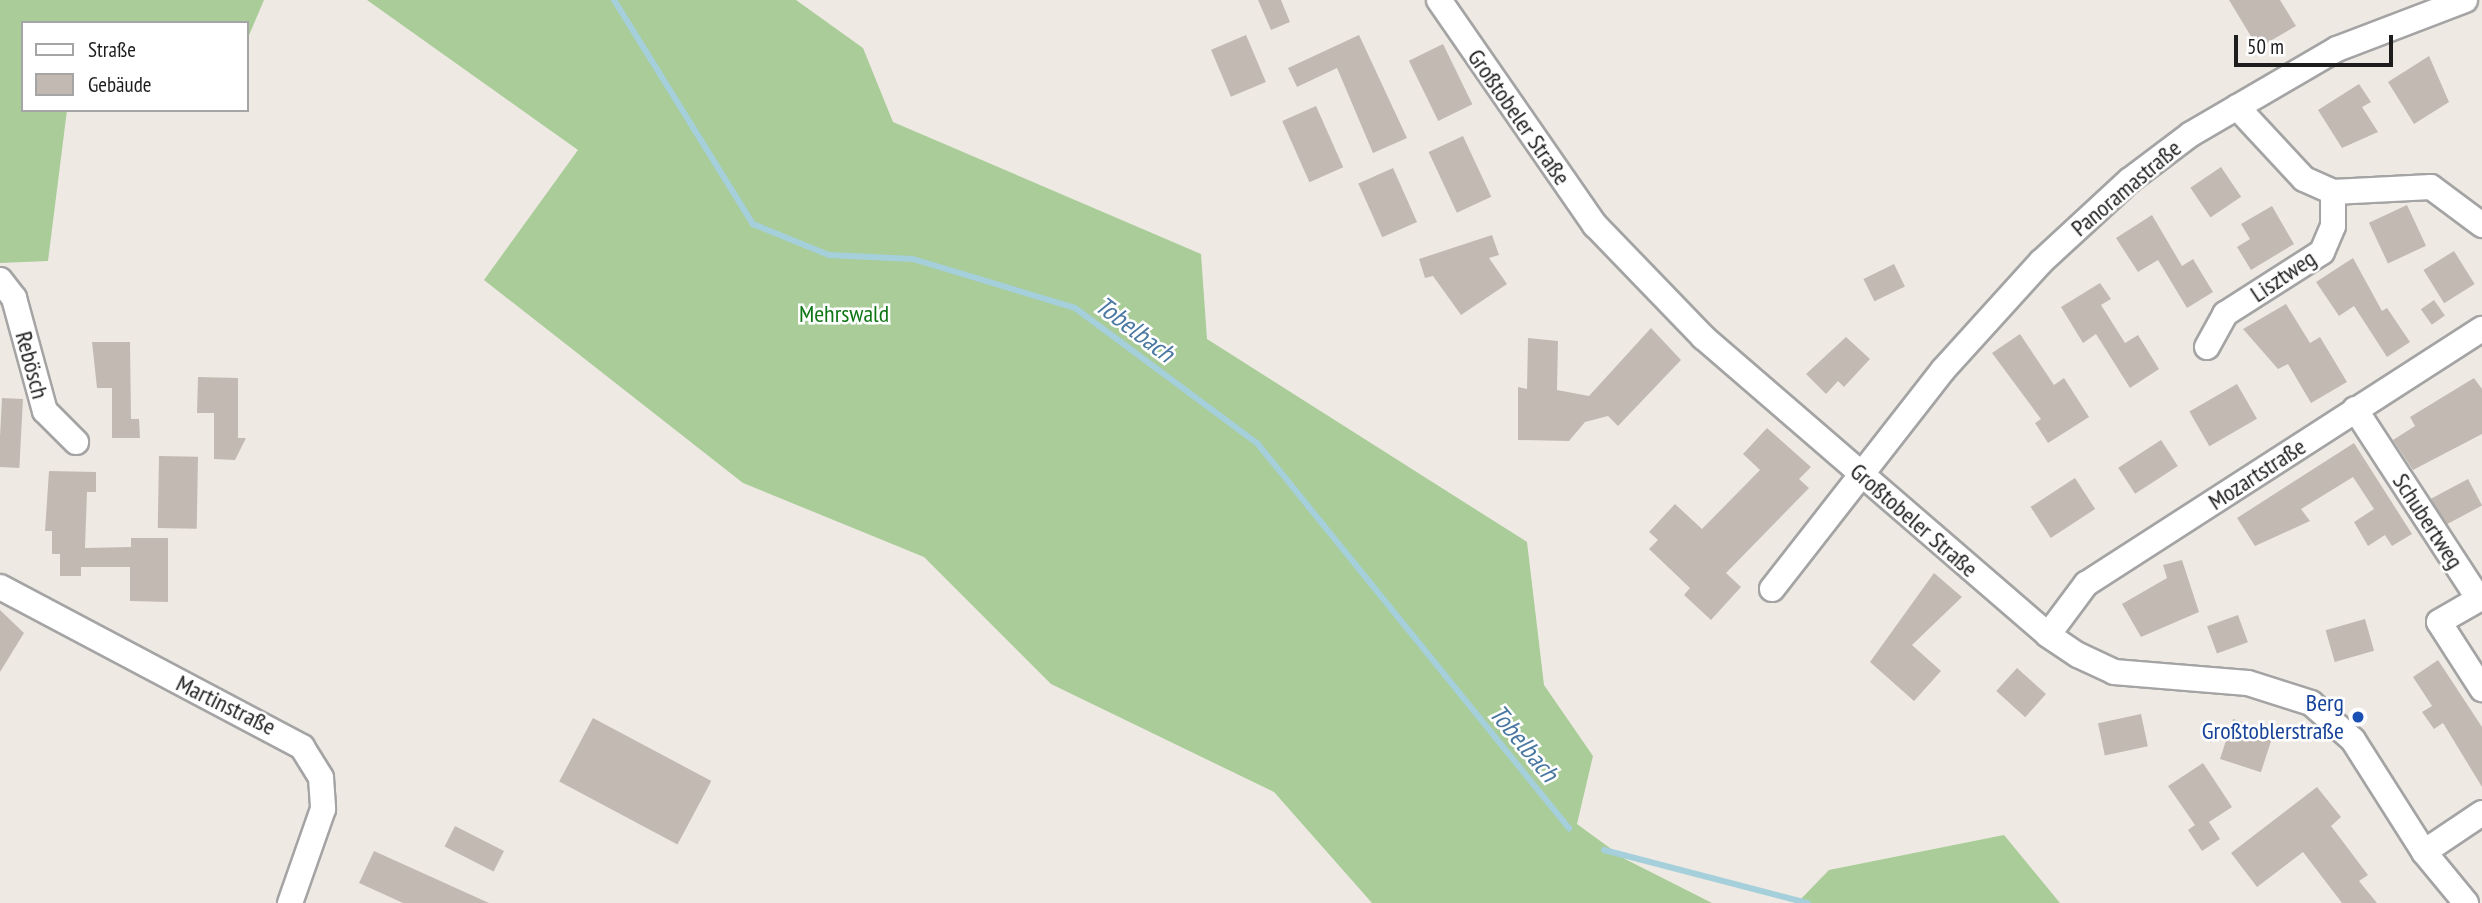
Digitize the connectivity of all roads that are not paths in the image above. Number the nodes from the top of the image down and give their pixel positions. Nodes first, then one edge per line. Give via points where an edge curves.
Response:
1 (1438, 0) edge
2 (2465, 0) edge
3 (2237, 107) junction
4 (2333, 192) junction
5 (2482, 225) edge
6 (0, 280) edge
7 (2482, 329) edge
8 (2207, 347) dead end
9 (2355, 409) junction
10 (76, 443) dead end
11 (1860, 473) junction
12 (0, 587) edge
13 (1772, 589) dead end
14 (2048, 635) junction
15 (2482, 689) edge
16 (2482, 813) edge
17 (2424, 852) junction
18 (290, 903) edge
19 (2466, 903) edge

1 - 11 street, Großtobeler Straße via 1595,225 1703,337
2 - 3 street, Panoramastraße via 2337,49
3 - 4 street via 2304,179
3 - 11 street, Panoramastraße via 2130,180 2041,262
4 - 5 street via 2431,187
4 - 8 street, Lisztweg via 2333,226 2322,252 2225,314
6 - 10 street, Rebösch via 14,298 45,411
7 - 9 street, Mozartstraße
9 - 14 street, Mozartstraße via 2086,584
9 - 15 street, Schubertweg via 2479,599 2439,622
11 - 13 street, Panoramastraße
11 - 14 street, Großtobeler Straße
12 - 18 street, Martinstraße via 302,747 321,778 323,809
14 - 17 street, Großtobeler Straße via 2113,672 2248,683 2311,703 2353,740
16 - 17 street
17 - 19 street, Großtobeler Straße

